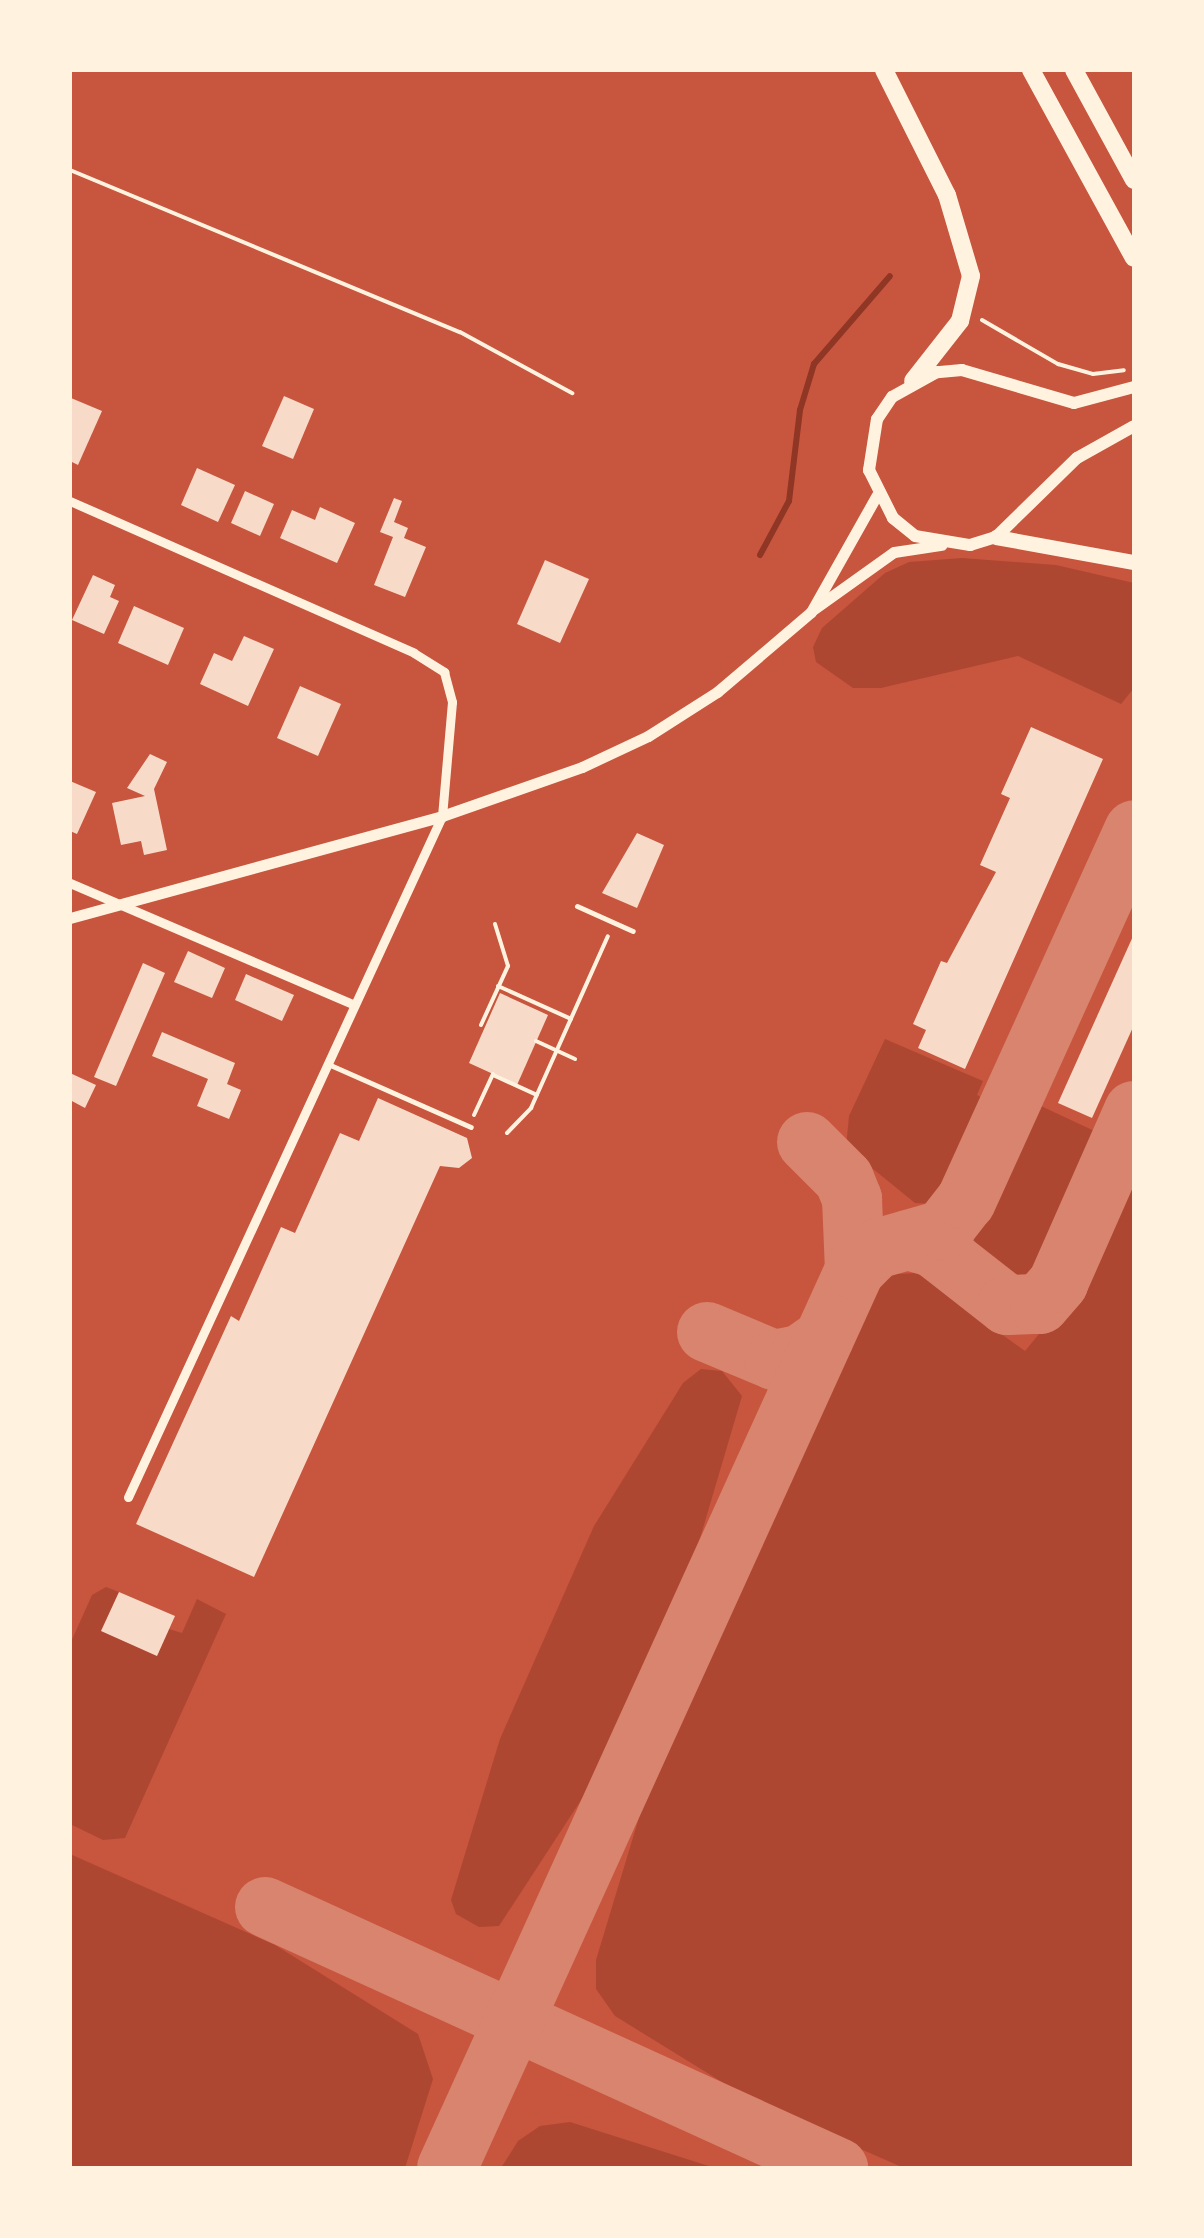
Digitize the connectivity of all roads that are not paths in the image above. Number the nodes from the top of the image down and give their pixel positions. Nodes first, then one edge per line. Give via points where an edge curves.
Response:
1 (884, 70) edge
2 (1031, 70) edge
3 (1074, 70) edge
4 (1134, 180) edge
5 (1134, 258) edge
6 (912, 381) junction
7 (1134, 387) edge
8 (1134, 426) edge
9 (876, 495) junction
10 (70, 501) edge
11 (996, 537) junction
12 (941, 544) junction
13 (1134, 562) edge
14 (810, 612) junction
15 (442, 816) junction
16 (70, 883) edge
17 (119, 905) junction
18 (577, 906) dead end
19 (70, 918) edge
20 (633, 931) dead end
21 (352, 1004) junction
22 (325, 1062) junction
23 (470, 1127) road end
24 (128, 1496) dead end

1 - 6 highway via 946,195 971,276 960,321
2 - 5 highway
3 - 4 highway
6 - 7 main road via 962,370 1074,403
6 - 9 main road via 877,419 869,457
8 - 11 main road via 1078,458
9 - 12 main road via 914,536
9 - 14 street
10 - 15 street via 444,672 452,702
11 - 12 main road
11 - 13 highway
12 - 14 street via 894,552
14 - 15 street via 717,692 648,736 582,767
15 - 17 street
15 - 21 street
16 - 17 street
17 - 19 street
17 - 21 street
18 - 20 lane
21 - 22 street
22 - 23 lane
22 - 24 street

